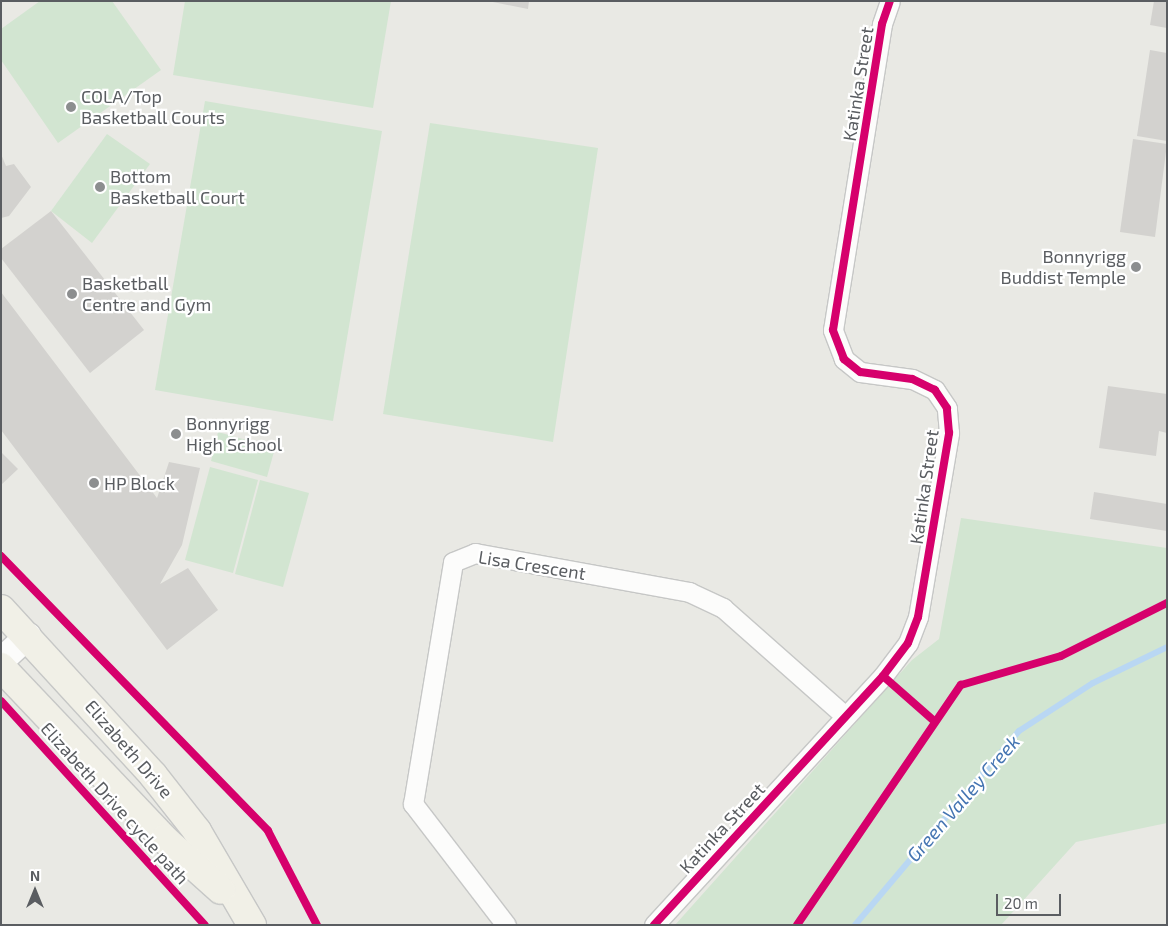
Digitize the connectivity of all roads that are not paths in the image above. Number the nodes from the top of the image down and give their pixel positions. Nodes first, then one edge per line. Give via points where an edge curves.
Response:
1 (890, 1) edge
2 (1, 609) edge
3 (28, 636) junction
4 (1, 661) edge
5 (1, 667) edge
6 (846, 716) junction
7 (245, 915) edge
8 (506, 925) edge
9 (654, 925) edge

1 - 6 street, Katinka Street via 882,24 833,330 844,359 860,372 912,379 935,390 947,408 949,432 918,617 908,643
2 - 3 main road, Elizabeth Drive
3 - 4 street
3 - 7 main road, Elizabeth Drive via 153,775 196,831
5 - 7 main road, Elizabeth Drive via 164,839
6 - 8 street, Lisa Crescent via 723,608 689,592 475,552 453,562 413,804
6 - 9 street, Katinka Street

